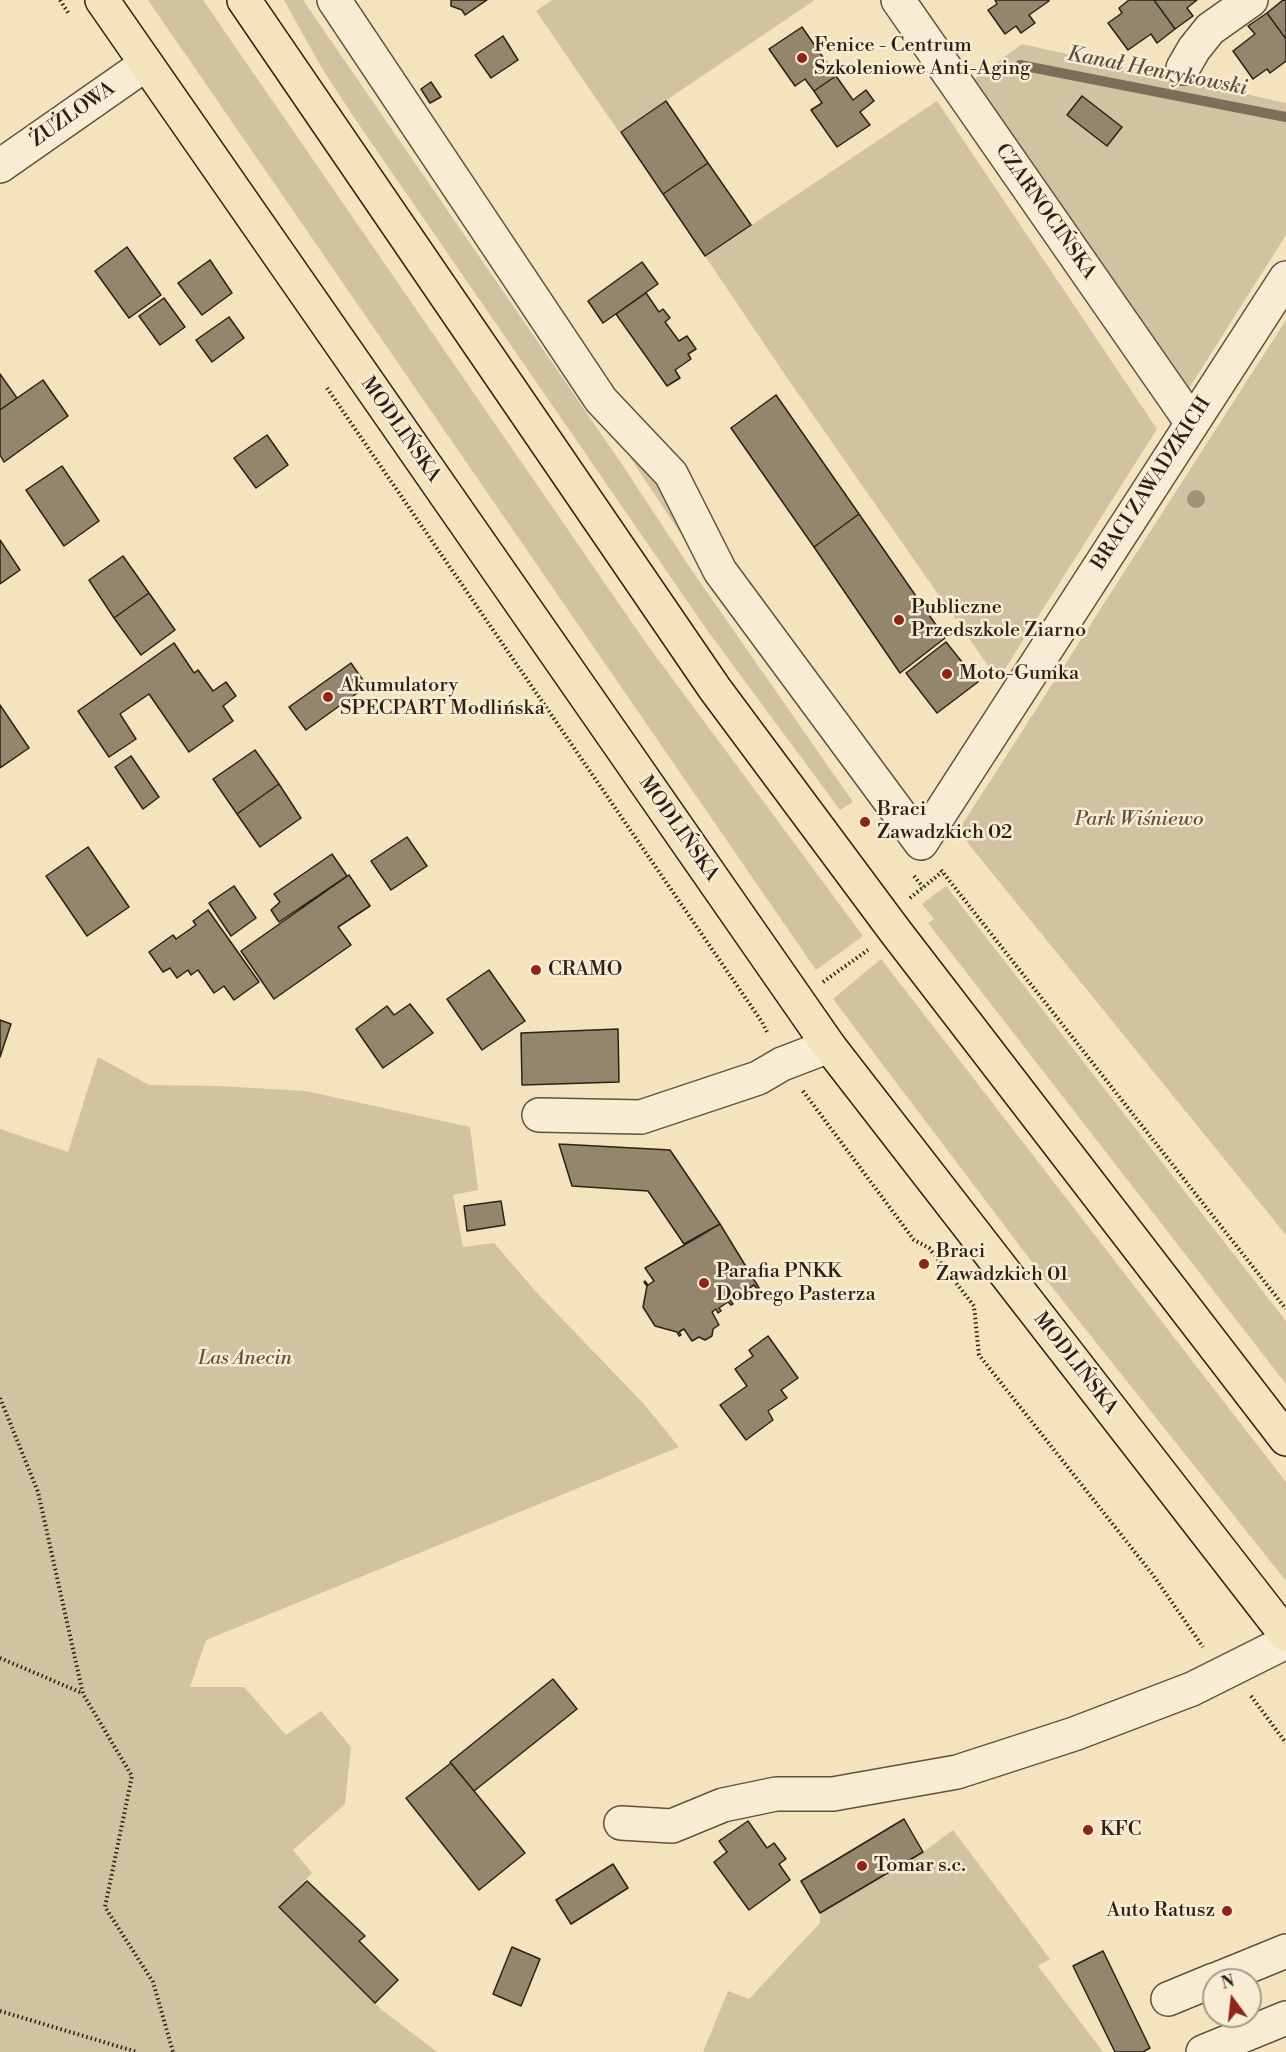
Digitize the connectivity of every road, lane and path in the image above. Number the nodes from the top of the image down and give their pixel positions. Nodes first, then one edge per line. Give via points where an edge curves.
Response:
1 (60, 0) edge
2 (102, 0) edge
3 (244, 0) edge
4 (334, 0) edge
5 (898, 0) edge
6 (1251, 0) edge
7 (72, 18) dead end
8 (146, 64) junction
9 (1183, 68) dead end
10 (0, 166) edge
11 (1286, 278) edge
12 (324, 384) dead end
13 (1192, 423) junction
14 (921, 843) junction
15 (895, 931) junction
16 (797, 1000) junction
17 (830, 1046) junction
18 (782, 1064) junction
19 (539, 1115) dead end
20 (1286, 1309) edge
21 (0, 1398) edge
22 (1286, 1438) edge
23 (1286, 1635) edge
24 (1286, 1642) edge
25 (0, 1658) edge
26 (1220, 1675) junction
27 (83, 1694) junction
28 (1286, 1743) edge
29 (621, 1823) dead end
30 (1286, 1951) edge
31 (1244, 1968) edge
32 (1202, 1985) edge
33 (1168, 1999) dead end
34 (0, 2011) edge
35 (1286, 2018) edge
36 (137, 2052) edge
37 (173, 2052) edge
38 (1203, 2052) edge

1 - 7 path
2 - 8 main road, MODLIŃSKA
3 - 15 main road via 715,689
4 - 14 street via 602,400 671,474 720,571
5 - 13 street, CZARNOCIŃSKA
6 - 9 street via 1210,29
8 - 10 street, ŻUŻLOWA
8 - 16 main road, MODLIŃSKA
11 - 13 street, BRACI ZAWADZKICH
12 - 18 path via 762,1022
13 - 14 street, BRACI ZAWADZKICH
14 - 20 path
15 - 16 path
15 - 22 main road
16 - 17 main road, MODLIŃSKA
17 - 18 street
17 - 23 main road, MODLIŃSKA
18 - 19 street via 758,1078 641,1117
18 - 26 path via 914,1240 929,1248 974,1306 979,1356 1160,1584
21 - 27 path via 38,1492
24 - 26 street
25 - 27 path
26 - 28 path via 1247,1692
26 - 29 street via 1074,1734 957,1772 833,1794 776,1794 723,1806 672,1826
27 - 37 path via 132,1776 105,1907 153,1982
30 - 31 street
32 - 33 street
34 - 36 path
35 - 38 street

